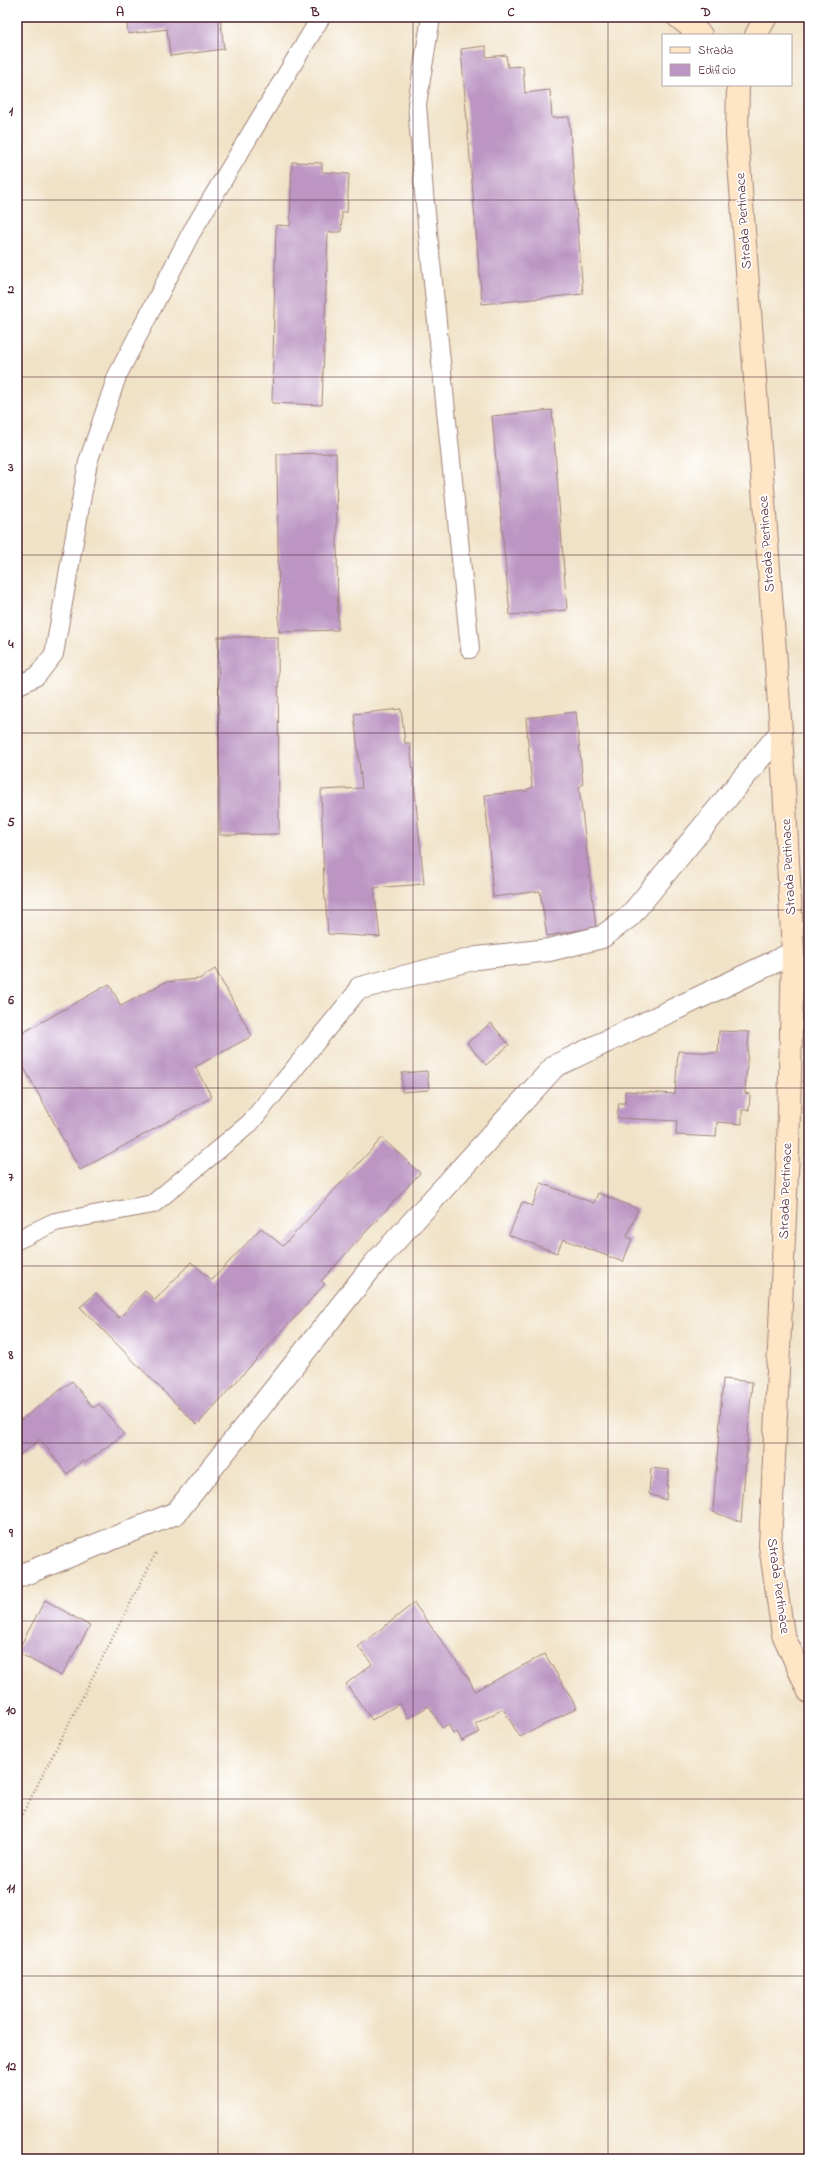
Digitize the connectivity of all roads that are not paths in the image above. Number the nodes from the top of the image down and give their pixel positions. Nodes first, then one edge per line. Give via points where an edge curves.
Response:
1 (321, 17) edge
2 (432, 17) edge
3 (678, 17) edge
4 (766, 17) edge
5 (700, 34) edge
6 (757, 34) edge
7 (738, 86) edge
8 (470, 649) dead end
9 (17, 686) edge
10 (781, 732) junction
11 (794, 953) junction
12 (360, 988) joint
13 (17, 1240) edge
14 (17, 1576) edge
15 (809, 1692) edge

1 - 9 lane via 191,233 118,376 88,462 54,654 37,676
2 - 8 lane via 418,104 425,200
3 - 5 main road
4 - 6 main road
7 - 10 main road, Strada Pertinace via 737,135
10 - 11 main road, Strada Pertinace
10 - 12 street via 630,916 602,937 549,950 477,958
11 - 14 street via 555,1066 375,1263 176,1513
11 - 15 main road, Strada Pertinace via 788,1151 770,1546 783,1634
12 - 13 lane via 250,1123 153,1204 55,1222

